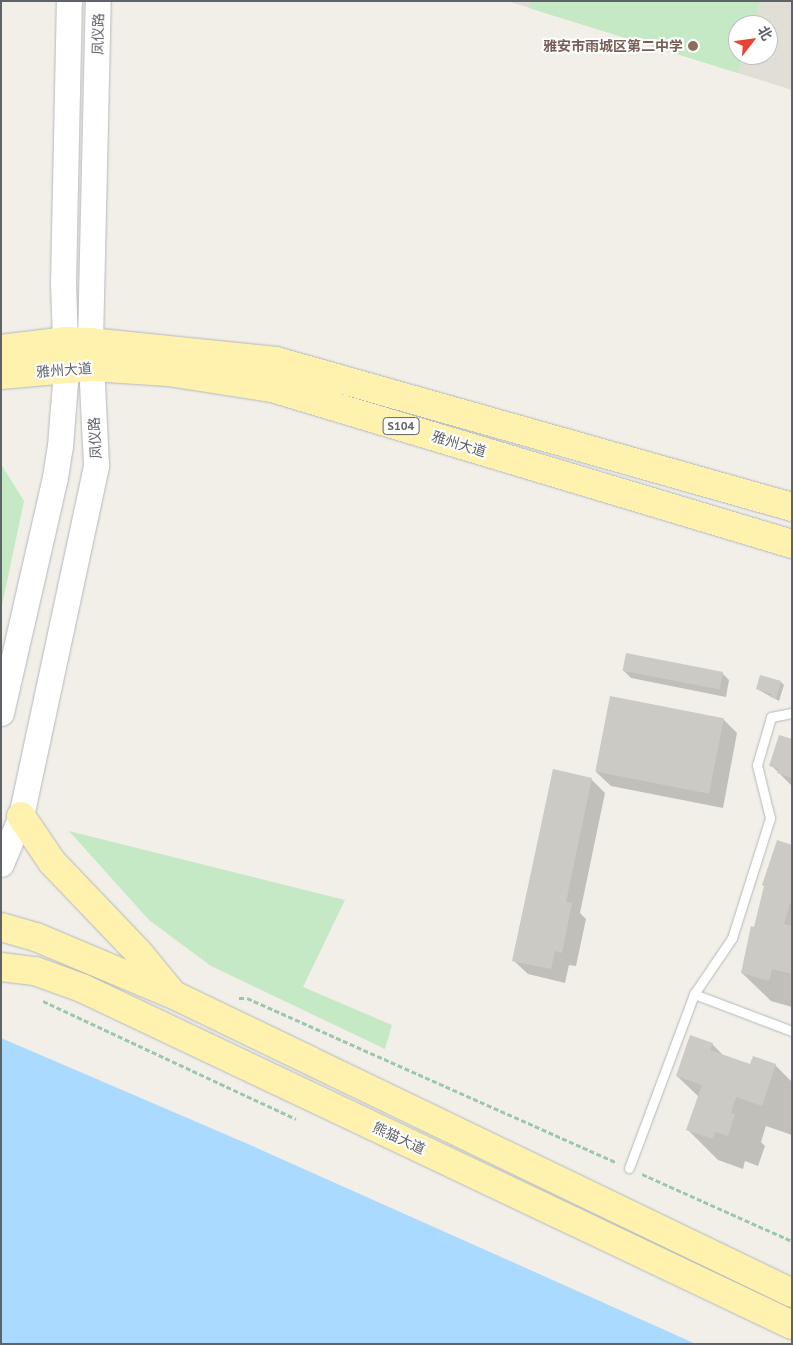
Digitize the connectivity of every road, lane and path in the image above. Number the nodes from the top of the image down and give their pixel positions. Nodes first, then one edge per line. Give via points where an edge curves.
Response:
1 (69, 1) edge
2 (98, 1) edge
3 (1, 349) edge
4 (78, 355) junction
5 (1, 375) edge
6 (792, 506) edge
7 (792, 544) edge
8 (792, 713) edge
9 (1, 714) edge
10 (21, 816) junction
11 (1, 864) edge
12 (1, 927) edge
13 (1, 967) edge
14 (694, 994) junction
15 (174, 995) junction
16 (238, 998) dead end
17 (792, 1031) edge
18 (629, 1168) junction
19 (792, 1241) edge
20 (792, 1293) edge
21 (792, 1324) edge

1 - 4 main road, 凤仪路 via 62,282
2 - 4 main road, 凤仪路
3 - 4 main road, 雅州大道 / S104
4 - 5 main road, 雅州大道 / S104
4 - 6 main road, 雅州大道 / S104 via 276,361
4 - 7 main road, 雅州大道 / S104 via 272,388
4 - 9 main road, 凤仪路 via 55,477
4 - 10 main road, 凤仪路 via 96,465
8 - 14 lane via 771,717 756,765 770,818 732,938
10 - 11 main road, 凤仪路
10 - 15 main road via 52,862 138,952
12 - 15 main road via 36,937
13 - 21 main road, 熊猫大道 via 35,971 82,988
14 - 17 lane
14 - 18 lane
15 - 20 main road
16 - 18 path via 247,998
18 - 19 path

